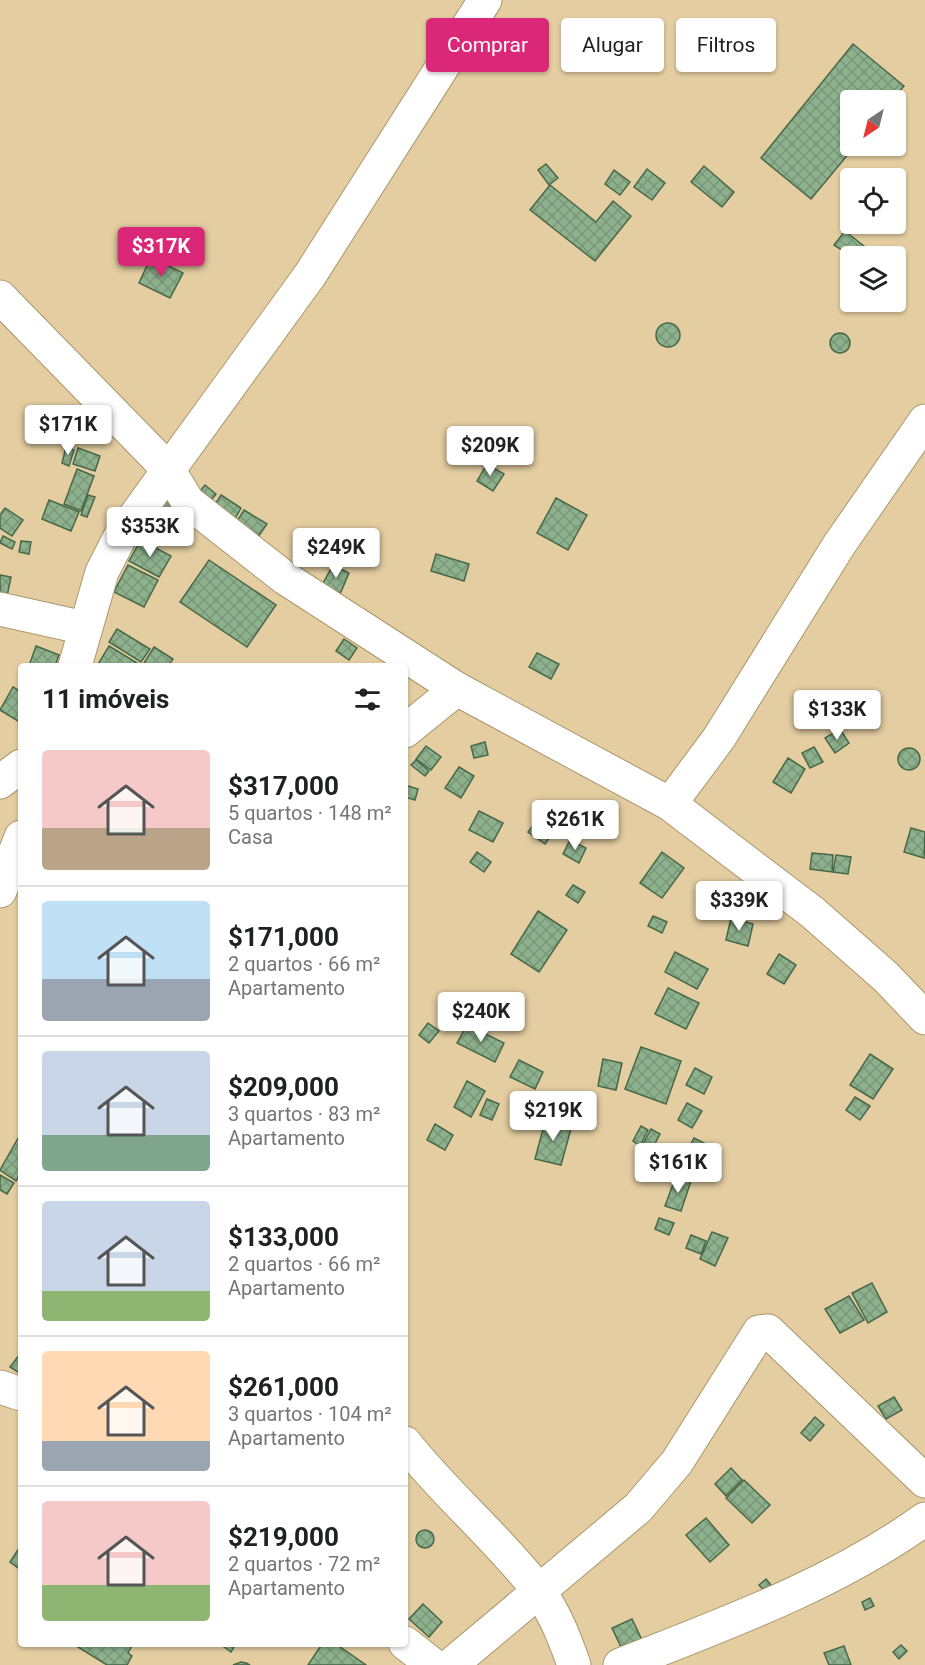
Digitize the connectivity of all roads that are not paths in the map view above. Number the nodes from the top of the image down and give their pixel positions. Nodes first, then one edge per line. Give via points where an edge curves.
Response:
1 (485, 0) edge
2 (0, 297) edge
3 (925, 421) edge
4 (168, 469) junction
5 (0, 609) edge
6 (85, 628) junction
7 (76, 663) edge
8 (457, 689) junction
9 (408, 729) edge
10 (18, 768) edge
11 (0, 783) edge
12 (670, 804) junction
13 (18, 845) edge
14 (0, 891) edge
15 (925, 1018) edge
16 (0, 1387) edge
17 (18, 1393) edge
18 (408, 1447) edge
19 (925, 1481) edge
20 (925, 1519) edge
21 (538, 1591) junction
22 (408, 1645) edge
23 (433, 1665) edge
24 (451, 1665) edge
25 (574, 1665) edge
26 (620, 1665) edge

1 - 4 street via 310,275
2 - 4 street
3 - 12 street via 839,545 719,738
4 - 6 street via 102,572
4 - 8 street via 188,502 262,562
5 - 6 street
6 - 7 street
8 - 9 street
8 - 12 street
10 - 11 street
12 - 15 street via 812,912 886,977
13 - 14 street
16 - 17 street
18 - 21 street via 435,1482
19 - 21 street via 768,1332 759,1332 677,1462 638,1508
20 - 26 street via 885,1547 839,1571
21 - 24 street
21 - 25 street via 562,1630
22 - 23 street

